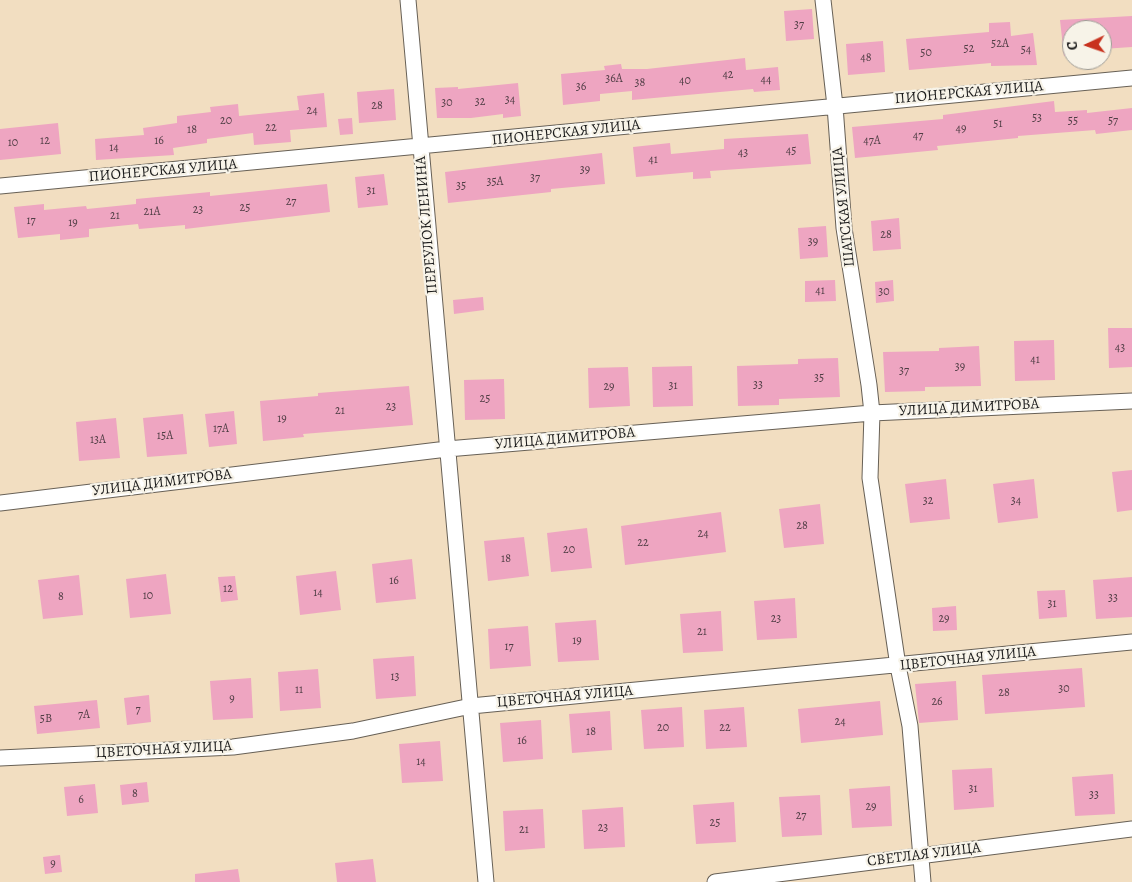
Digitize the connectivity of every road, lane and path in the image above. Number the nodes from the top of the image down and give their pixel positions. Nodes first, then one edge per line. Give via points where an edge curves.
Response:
1 (408, 0) edge
2 (823, 0) edge
3 (1132, 78) edge
4 (835, 106) junction
5 (420, 147) junction
6 (0, 186) edge
7 (1132, 401) edge
8 (872, 413) junction
9 (447, 450) junction
10 (0, 503) edge
11 (1132, 642) edge
12 (898, 666) junction
13 (471, 706) junction
14 (0, 758) edge
15 (1132, 829) edge
16 (920, 855) junction
17 (486, 882) edge
18 (715, 882) edge
19 (923, 882) edge

1 - 5 street, ПЕРЕУЛОК ЛЕНИНА
2 - 4 street, ШАТСКАЯ УЛИЦА
3 - 4 street, ПИОНЕРСКАЯ УЛИЦА
4 - 5 street, ПИОНЕРСКАЯ УЛИЦА
4 - 8 street, ШАТСКАЯ УЛИЦА via 844,228
5 - 6 street, ПИОНЕРСКАЯ УЛИЦА
5 - 9 street, ПЕРЕУЛОК ЛЕНИНА
7 - 8 street, УЛИЦА ДИМИТРОВА
8 - 9 street, УЛИЦА ДИМИТРОВА
8 - 12 street, ШАТСКАЯ УЛИЦА via 870,478
9 - 10 street, УЛИЦА ДИМИТРОВА
9 - 13 street, ПЕРЕУЛОК ЛЕНИНА
11 - 12 street, ЦВЕТОЧНАЯ УЛИЦА
12 - 13 street, ЦВЕТОЧНАЯ УЛИЦА
12 - 16 street, ШАТСКАЯ УЛИЦА via 910,726
13 - 14 street, ЦВЕТОЧНАЯ УЛИЦА via 353,731 233,747
13 - 17 street, ПЕРЕУЛОК ЛЕНИНА
15 - 16 street, СВЕТЛАЯ УЛИЦА
16 - 18 street, СВЕТЛАЯ УЛИЦА
16 - 19 street, ШАТСКАЯ УЛИЦА

